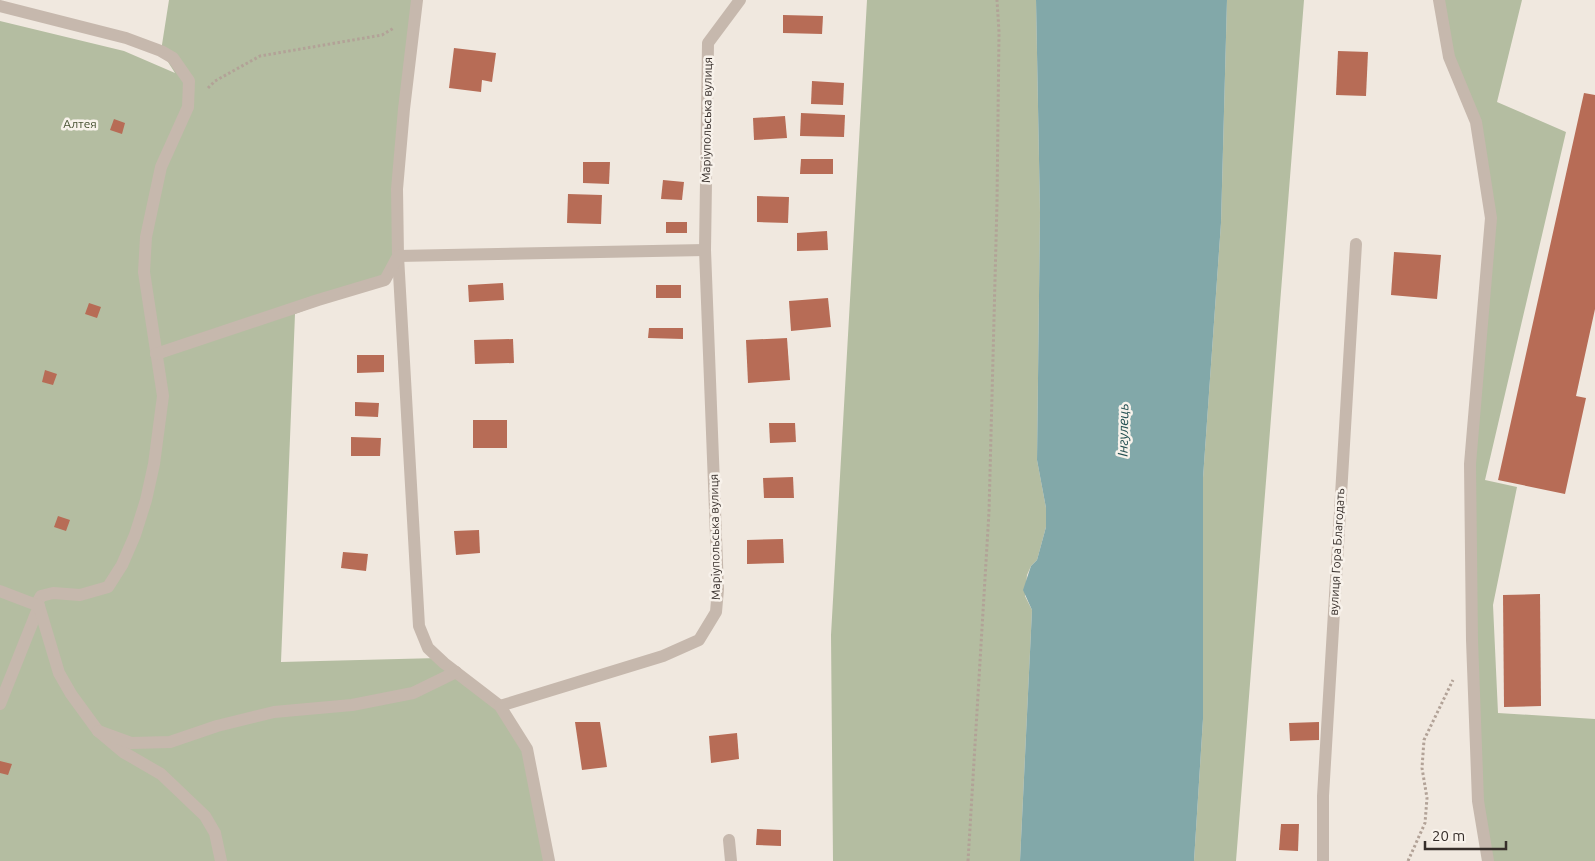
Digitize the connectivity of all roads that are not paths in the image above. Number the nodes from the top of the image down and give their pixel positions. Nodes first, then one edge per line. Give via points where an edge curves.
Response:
1 (740, 0) edge
2 (1439, 0) edge
3 (417, 2) edge
4 (0, 6) edge
5 (1356, 244) dead end
6 (705, 250) junction
7 (398, 256) junction
8 (156, 354) junction
9 (0, 591) edge
10 (39, 606) junction
11 (456, 672) junction
12 (0, 704) edge
13 (500, 706) junction
14 (98, 731) junction
15 (729, 840) dead end
16 (221, 861) edge
17 (549, 861) edge
18 (731, 861) edge
19 (1323, 861) edge
20 (1488, 861) edge

1 - 6 street, Маріупольська вулиця via 708,43
2 - 20 street via 1449,57 1476,122 1491,218 1470,464 1478,801
3 - 7 street via 398,179
4 - 8 street via 161,50 173,58 189,82 188,107 161,166 146,237 144,272
5 - 19 street, вулиця Гора Благодать via 1323,796
6 - 7 street
6 - 13 street, Маріупольська вулиця via 718,589 716,612 699,640 663,656
7 - 8 street via 385,280
7 - 11 street via 419,626 428,648
8 - 10 street via 163,396 154,464 135,535 122,565 108,587 80,595 53,593 41,596 37,603
9 - 10 street
10 - 12 street
10 - 14 street via 59,673 70,694
11 - 13 street
11 - 14 street via 413,693 352,705 274,712 170,742 131,744
13 - 17 street via 527,749
14 - 16 street via 123,752 161,774 205,816 215,833
15 - 18 street

